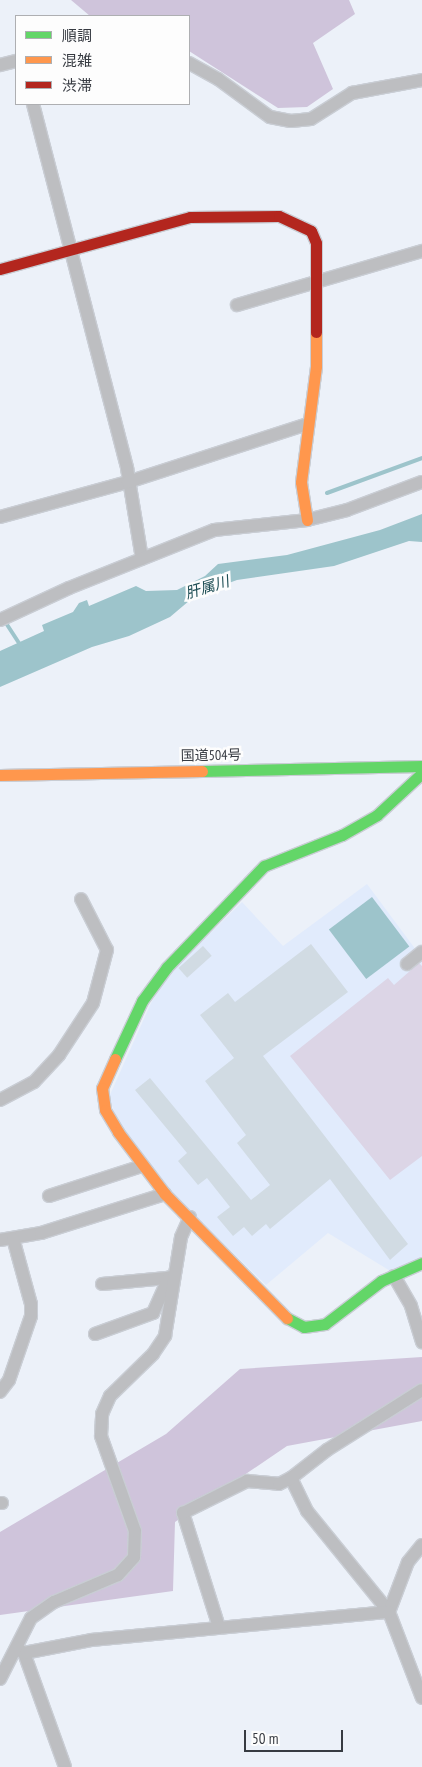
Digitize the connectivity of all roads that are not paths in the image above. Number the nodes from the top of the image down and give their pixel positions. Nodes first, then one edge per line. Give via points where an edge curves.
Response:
1 (15, 61) edge
2 (190, 64) edge
3 (0, 65) edge
4 (422, 80) edge
5 (32, 105) edge
6 (70, 250) junction
7 (422, 251) edge
8 (0, 269) edge
9 (314, 282) junction
10 (237, 305) dead end
11 (308, 424) junction
12 (128, 482) junction
13 (422, 482) edge
14 (0, 517) edge
15 (307, 520) junction
16 (142, 558) junction
17 (0, 620) edge
18 (422, 766) edge
19 (422, 773) edge
20 (0, 775) edge
21 (81, 899) dead end
22 (422, 952) edge
23 (407, 964) dead end
24 (0, 1100) edge
25 (142, 1166) junction
26 (165, 1194) junction
27 (49, 1196) dead end
28 (190, 1217) junction
29 (6, 1239) edge
30 (422, 1263) edge
31 (171, 1276) junction
32 (394, 1276) junction
33 (102, 1284) dead end
34 (95, 1334) dead end
35 (422, 1342) edge
36 (422, 1390) edge
37 (0, 1392) edge
38 (291, 1478) junction
39 (422, 1545) edge
40 (389, 1612) junction
41 (219, 1627) junction
42 (19, 1649) junction
43 (0, 1680) edge
44 (422, 1698) edge
45 (65, 1767) edge

1 - 3 street
2 - 4 street via 218,79 270,117 291,121 310,119 352,93
5 - 6 street
6 - 8 main road
6 - 9 main road via 190,217 279,216 311,231 316,244
6 - 12 street
7 - 9 street
9 - 10 street
9 - 11 main road via 316,366
11 - 12 street
11 - 15 main road via 301,482
12 - 14 street
12 - 16 street
13 - 15 street via 347,510
15 - 16 street via 214,530
16 - 17 street
18 - 20 main road, 国道504号
19 - 25 main road via 377,815 342,835 264,866 184,947 142,1001 102,1088 105,1110
21 - 24 street via 107,950 94,1003 59,1055 34,1082
22 - 23 street
25 - 26 main road
25 - 27 street
26 - 28 main road
26 - 29 street via 41,1233
28 - 31 street
28 - 32 main road via 292,1322 304,1328 325,1324 381,1280
29 - 37 street via 31,1304 31,1316 9,1380
30 - 32 main road
31 - 33 street
31 - 34 street via 153,1313
31 - 42 street via 165,1336 153,1354 110,1396 102,1414 101,1436 135,1532 134,1557 118,1575 54,1602 31,1618
32 - 35 street via 411,1306
36 - 38 street via 327,1450
38 - 40 street via 307,1511
38 - 41 street via 279,1484 247,1481 183,1513
39 - 40 street via 408,1562
40 - 41 street
40 - 44 street
41 - 42 street
42 - 43 street
42 - 45 street

